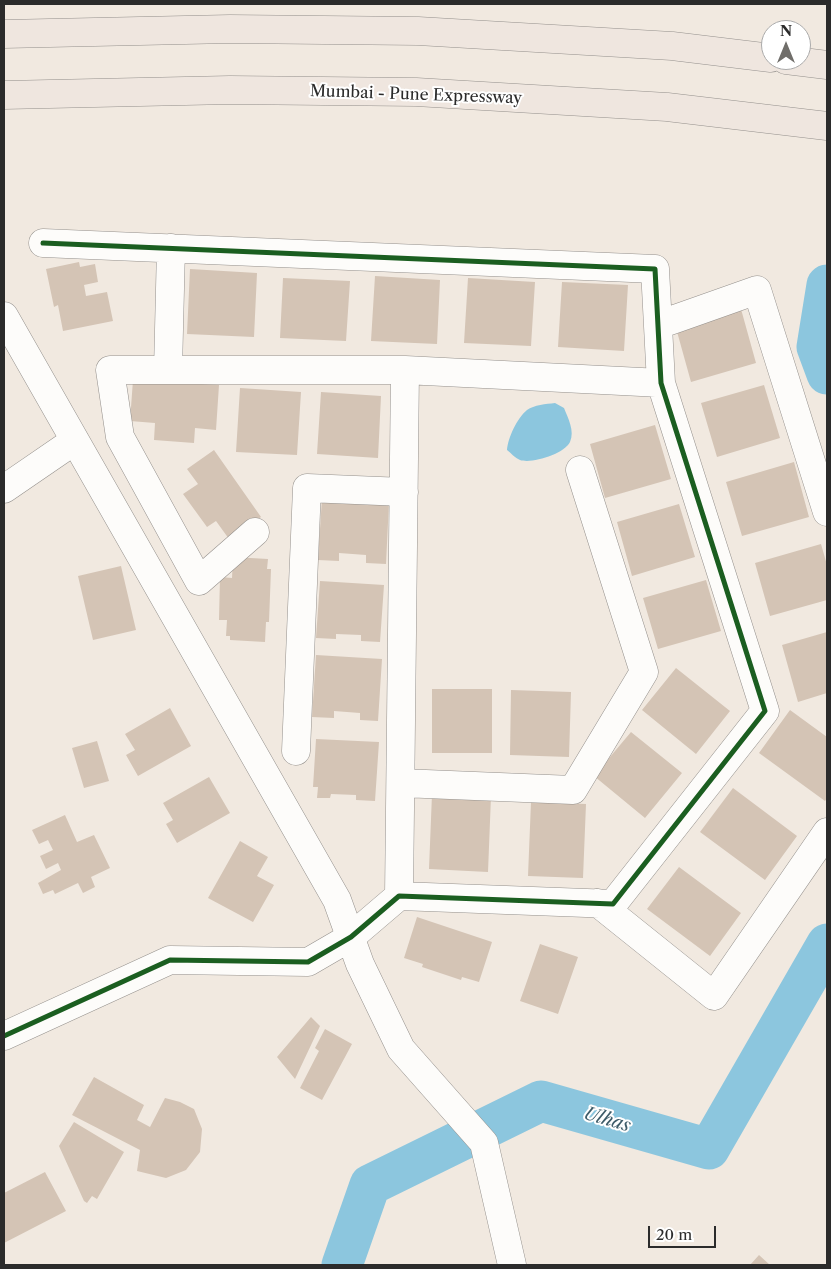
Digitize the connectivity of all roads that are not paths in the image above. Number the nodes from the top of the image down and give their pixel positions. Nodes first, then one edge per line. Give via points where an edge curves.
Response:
1 (4, 34) edge
2 (761, 57) edge
3 (811, 63) edge
4 (827, 65) edge
5 (4, 95) edge
6 (827, 126) edge
7 (43, 243) dead end
8 (171, 248) junction
9 (4, 316) edge
10 (658, 325) junction
11 (168, 370) junction
12 (405, 370) junction
13 (661, 383) junction
14 (74, 441) junction
15 (580, 470) dead end
16 (4, 489) edge
17 (404, 492) junction
18 (827, 512) edge
19 (255, 532) dead end
20 (296, 750) dead end
21 (401, 783) junction
22 (827, 832) edge
23 (399, 896) junction
24 (598, 903) junction
25 (351, 937) junction
26 (4, 1036) edge
27 (512, 1265) edge

1 - 2 highway via 230,29 418,31 672,46
3 - 4 highway
5 - 6 highway, Mumbai - Pune Expressway via 230,90 416,92 667,107
7 - 8 street
8 - 10 street via 655,269
8 - 11 street
9 - 14 street
10 - 13 street
10 - 18 street via 757,290
11 - 12 street
11 - 19 street via 110,370 120,437 199,581
12 - 13 street
12 - 17 street
13 - 24 street via 766,712 613,904
14 - 16 street
14 - 25 street via 338,900
15 - 21 street via 644,672 573,790
17 - 20 street via 307,488
17 - 21 street
21 - 23 street
22 - 24 street via 714,996
23 - 24 street
23 - 25 street
25 - 26 street via 308,962 170,960
25 - 27 street via 360,964 401,1049 484,1143

